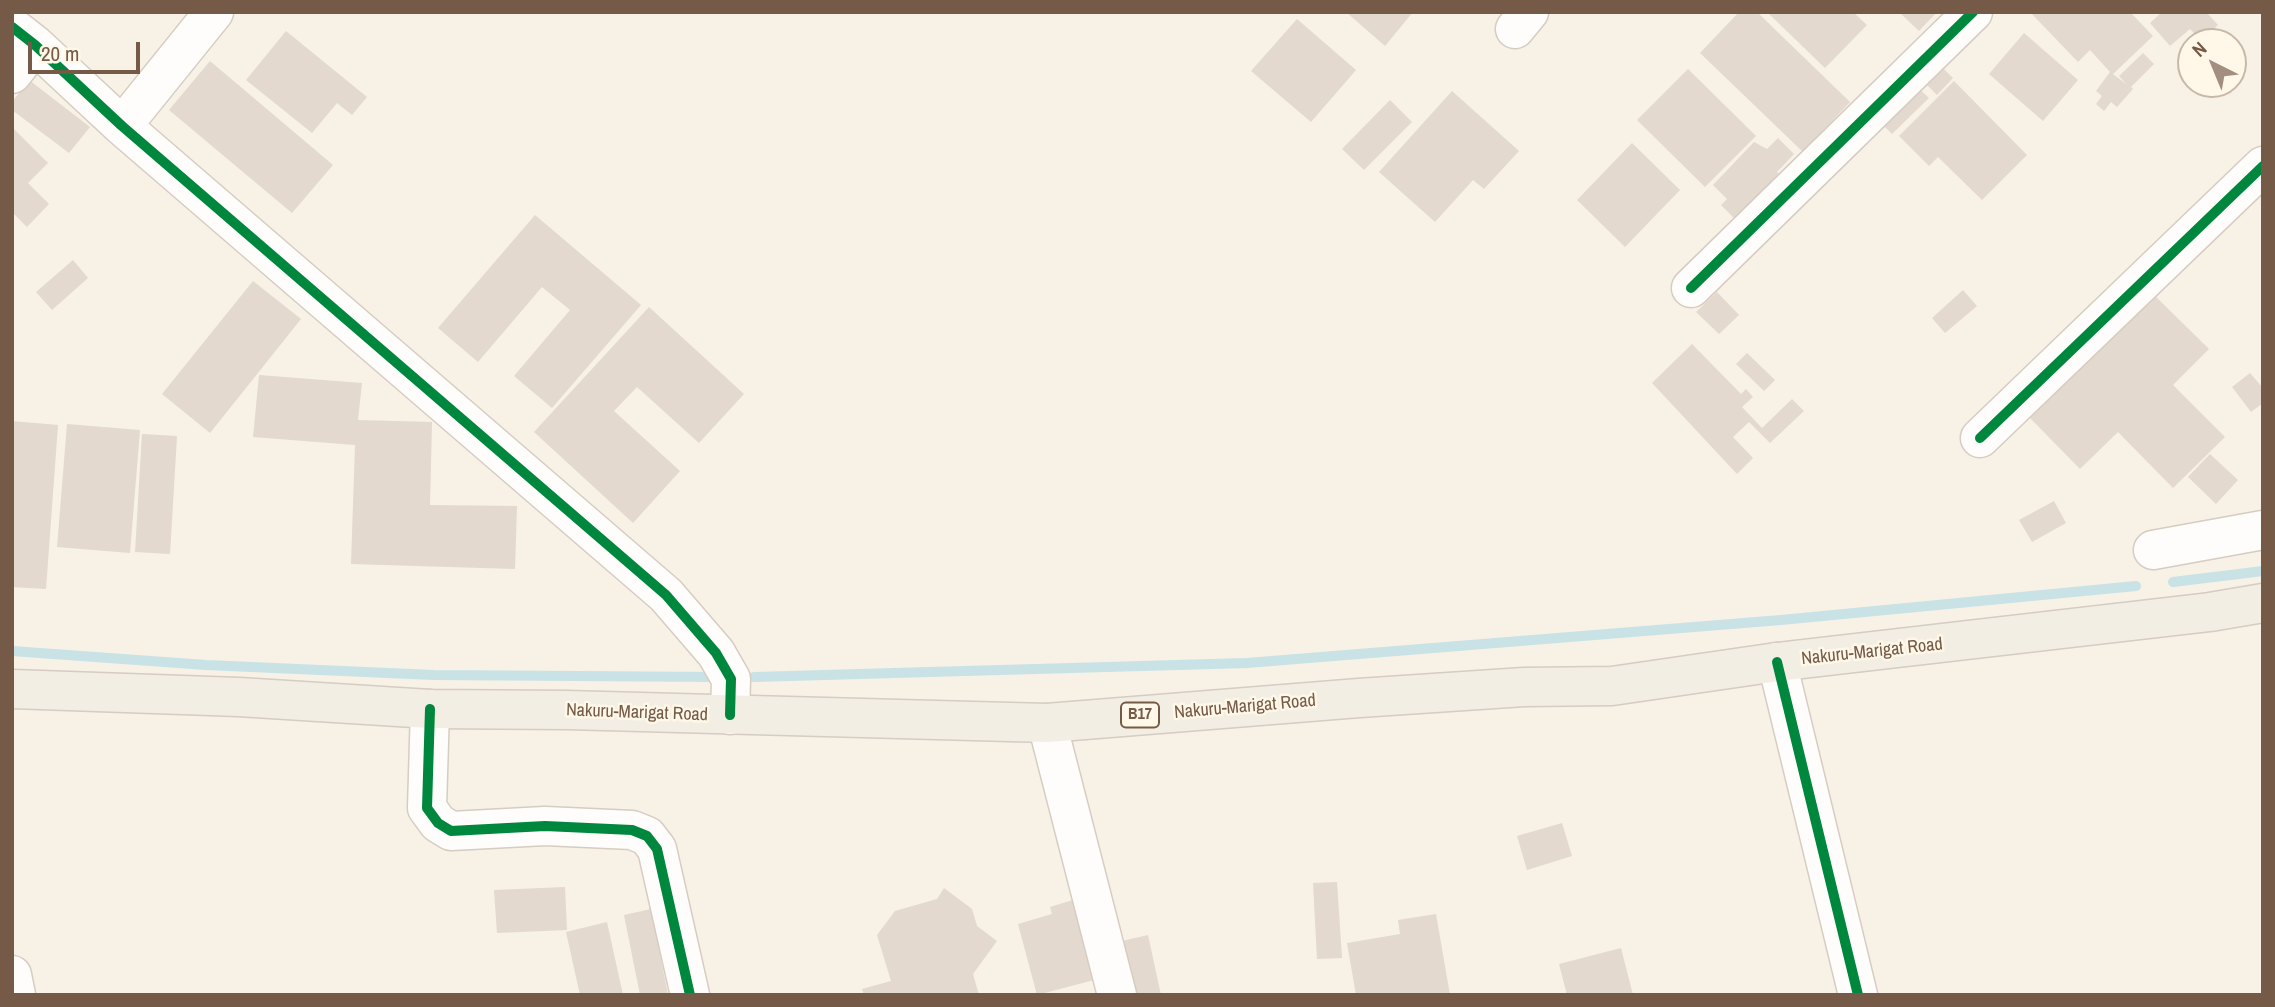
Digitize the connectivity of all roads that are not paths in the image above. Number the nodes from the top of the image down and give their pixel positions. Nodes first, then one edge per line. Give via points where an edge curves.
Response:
1 (214, 12) edge
2 (1973, 12) edge
3 (20, 49) edge
4 (122, 126) junction
5 (2263, 166) edge
6 (1690, 288) dead end
7 (1980, 438) dead end
8 (2263, 530) edge
9 (2154, 550) dead end
10 (2263, 603) edge
11 (1777, 663) junction
12 (12, 689) edge
13 (430, 709) junction
14 (730, 715) junction
15 (1046, 723) junction
16 (12, 975) edge
17 (16, 995) edge
18 (690, 995) edge
19 (1116, 995) edge
20 (1858, 995) edge

1 - 4 street
2 - 6 street
3 - 4 street
4 - 14 street via 666,595 716,653 731,679
5 - 7 street
8 - 9 street
10 - 11 main road, Nakuru-Marigat Road / B17
11 - 15 main road, Nakuru-Marigat Road / B17 via 1612,686 1524,687
11 - 20 street
12 - 13 main road, Nakuru-Marigat Road / B17
13 - 14 main road, Nakuru-Marigat Road / B17
13 - 18 street via 427,808 438,823 452,831 545,826 632,830 647,836 657,849
14 - 15 main road, Nakuru-Marigat Road / B17
15 - 19 street
16 - 17 street

